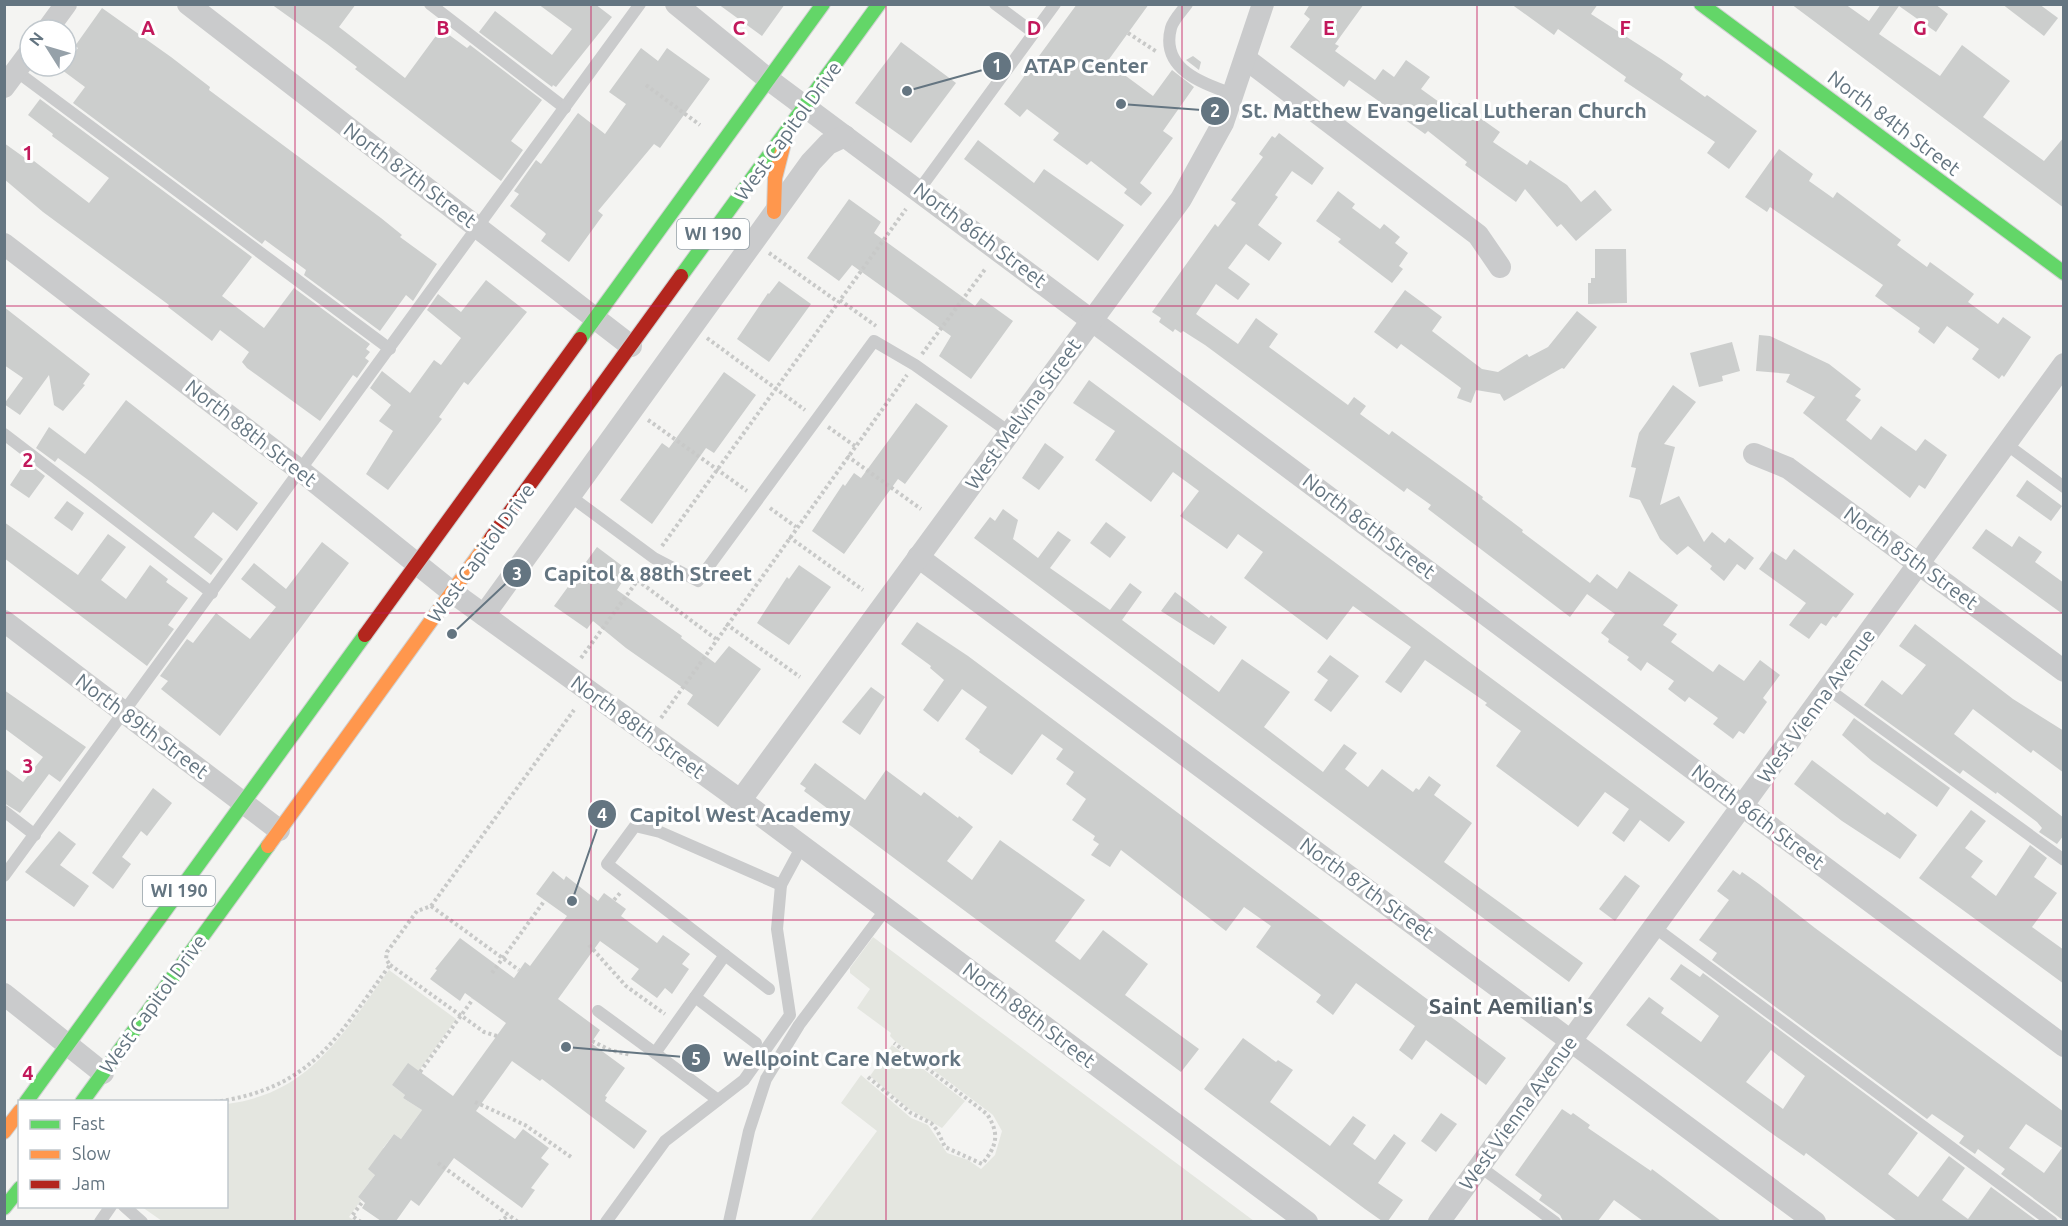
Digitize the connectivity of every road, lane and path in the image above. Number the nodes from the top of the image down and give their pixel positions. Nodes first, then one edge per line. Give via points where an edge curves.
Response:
1 (66, 4) edge
2 (188, 4) edge
3 (430, 4) edge
4 (640, 4) edge
5 (676, 4) edge
6 (823, 4) edge
7 (879, 4) edge
8 (995, 4) edge
9 (1055, 4) edge
10 (1187, 4) edge
11 (1263, 4) edge
12 (1701, 4) edge
13 (56, 18) edge
14 (1034, 33) junction
15 (1128, 33) dead end
16 (1157, 52) dead end
17 (1246, 59) junction
18 (10, 79) edge
19 (768, 79) junction
20 (646, 85) dead end
21 (1233, 94) junction
22 (806, 106) junction
23 (565, 108) junction
24 (700, 125) dead end
25 (789, 129) junction
26 (845, 136) junction
27 (913, 199) junction
28 (774, 212) junction
29 (478, 226) junction
30 (4, 244) edge
31 (766, 251) dead end
32 (1500, 267) dead end
33 (986, 268) dead end
34 (2064, 273) edge
35 (838, 302) junction
36 (595, 318) junction
37 (1093, 319) junction
38 (704, 336) dead end
39 (631, 346) junction
40 (390, 349) junction
41 (2064, 363) edge
42 (915, 365) junction
43 (776, 389) junction
44 (645, 418) dead end
45 (817, 418) junction
46 (1009, 432) junction
47 (4, 434) edge
48 (2006, 444) junction
49 (855, 446) junction
50 (1754, 454) dead end
51 (847, 456) junction
52 (717, 470) junction
53 (301, 471) junction
54 (2064, 487) edge
55 (570, 496) junction
56 (758, 499) junction
57 (921, 509) dead end
58 (796, 527) junction
59 (789, 537) junction
60 (918, 557) junction
61 (654, 558) junction
62 (417, 563) junction
63 (1920, 563) junction
64 (637, 580) junction
65 (863, 590) dead end
66 (452, 592) junction
67 (212, 593) junction
68 (484, 615) junction
69 (4, 621) edge
70 (726, 624) junction
71 (716, 639) junction
72 (581, 658) dead end
73 (2064, 671) edge
74 (800, 677) dead end
75 (1828, 689) junction
76 (574, 710) dead end
77 (125, 714) junction
78 (661, 718) dead end
79 (740, 801) junction
80 (244, 802) junction
81 (1743, 806) junction
82 (4, 812) edge
83 (279, 830) junction
84 (35, 835) junction
85 (802, 846) junction
86 (2064, 860) edge
87 (4, 876) edge
88 (781, 885) junction
89 (630, 898) dead end
90 (544, 900) dead end
91 (614, 900) dead end
92 (431, 906) junction
93 (886, 909) junction
94 (1654, 927) junction
95 (589, 945) dead end
96 (725, 955) junction
97 (502, 958) junction
98 (390, 965) junction
99 (519, 970) dead end
100 (492, 973) dead end
101 (769, 989) dead end
102 (5, 995) edge
103 (695, 997) junction
104 (473, 999) dead end
105 (598, 1011) dead end
106 (461, 1016) junction
107 (670, 1018) dead end
108 (497, 1036) dead end
109 (1571, 1041) junction
110 (756, 1043) dead end
111 (894, 1043) dead end
112 (68, 1044) junction
113 (2064, 1046) edge
114 (655, 1053) junction
115 (420, 1072) dead end
116 (103, 1073) junction
117 (868, 1077) dead end
118 (27, 1100) edge
119 (83, 1100) edge
120 (224, 1100) edge
121 (718, 1100) junction
122 (475, 1102) dead end
123 (18, 1114) edge
124 (4, 1132) edge
125 (571, 1157) dead end
126 (438, 1162) dead end
127 (1479, 1166) junction
128 (18, 1190) edge
129 (363, 1201) dead end
130 (4, 1208) edge
131 (110, 1208) edge
132 (126, 1208) edge
133 (509, 1215) junction
134 (100, 1221) edge
135 (142, 1221) edge
136 (361, 1221) edge
137 (499, 1221) edge
138 (518, 1221) edge
139 (606, 1221) edge
140 (729, 1221) edge
141 (1307, 1221) edge
142 (1439, 1221) edge
143 (1555, 1221) edge
144 (1815, 1221) edge
145 (2052, 1221) edge

1 - 13 street
2 - 29 street, North 87th Street
3 - 23 lane
4 - 23 lane
5 - 19 street, North 86th Street
6 - 19 main road, WI 190
7 - 22 main road, West Capitol Drive / WI 190
8 - 14 lane
9 - 14 lane
10 - 21 lane via 1171,26 1175,62 1190,77
11 - 17 street, West Melvina Street
12 - 34 main road, North 84th Street
14 - 27 lane
15 - 16 path
17 - 21 street, West Melvina Street
17 - 32 street via 1478,235
18 - 40 lane
19 - 22 street, North 86th Street
19 - 36 main road, WI 190
20 - 24 path
21 - 37 street, West Melvina Street via 1223,123 1181,199
22 - 25 main road, West Capitol Drive / WI 190
22 - 26 street, North 86th Street
23 - 29 lane
25 - 28 main road via 775,178
25 - 39 main road, West Capitol Drive / WI 190
26 - 27 street, North 86th Street
26 - 28 street, West Capitol Drive via 816,155
27 - 35 path
27 - 37 street, North 86th Street
28 - 55 street, West Capitol Drive
29 - 36 street, North 87th Street
29 - 40 lane
30 - 53 street, North 88th Street
31 - 35 path
33 - 42 path
35 - 43 path
36 - 39 street, North 87th Street
36 - 62 main road, WI 190
37 - 46 street, West Melvina Street
37 - 81 street, North 86th Street
38 - 43 path
39 - 66 main road, West Capitol Drive / WI 190
40 - 53 lane
41 - 48 street, West Vienna Avenue
42 - 45 lane via 874,341
42 - 46 lane
42 - 49 path
43 - 45 path
43 - 52 path
44 - 52 path
45 - 49 path
45 - 56 lane
46 - 60 street, West Melvina Street
47 - 67 lane
48 - 54 lane
48 - 63 street, West Vienna Avenue
49 - 51 path
50 - 63 street, North 85th Street via 1788,468
51 - 57 path
51 - 58 path
52 - 56 path
52 - 61 path
53 - 62 street, North 88th Street
53 - 67 lane
55 - 61 lane
55 - 68 street, West Capitol Drive
56 - 58 path
56 - 61 lane via 698,581
58 - 59 path
59 - 65 path
59 - 70 path
60 - 79 street, West Melvina Street
60 - 109 street, North 87th Street
61 - 64 path
62 - 66 street, North 88th Street
62 - 80 main road, WI 190
63 - 73 street, North 85th Street
63 - 75 street, West Vienna Avenue
64 - 71 path
64 - 72 path
66 - 68 street, North 88th Street
66 - 83 main road, West Capitol Drive / WI 190
67 - 77 lane
68 - 79 street, North 88th Street
69 - 77 street, North 89th Street
70 - 71 path
70 - 74 path
71 - 78 path
75 - 81 street, West Vienna Avenue
75 - 86 lane
76 - 92 path
77 - 80 street, North 89th Street
77 - 84 lane
79 - 85 street, North 88th Street
80 - 83 street, North 89th Street
80 - 112 main road, WI 190
81 - 94 street, West Vienna Avenue
81 - 113 street, North 86th Street
82 - 84 lane
83 - 116 main road, West Capitol Drive / WI 190
84 - 87 lane
85 - 88 lane
85 - 93 street, North 88th Street
88 - 96 lane via 660,832 635,826 607,864
88 - 121 lane via 777,929 790,1015 744,1080
89 - 91 path via 620,892
90 - 97 path
92 - 97 path
92 - 98 path via 417,911 387,952
93 - 140 lane via 799,1025 766,1079 749,1131
93 - 141 street, North 88th Street
94 - 109 street, West Vienna Avenue
94 - 145 lane
95 - 107 path via 626,986
96 - 101 lane
96 - 103 lane
97 - 99 path
97 - 100 path
98 - 106 path
98 - 120 path via 324,1052 299,1074 270,1090
102 - 112 street
103 - 110 lane
103 - 114 lane
104 - 106 path
105 - 114 lane
106 - 108 path
106 - 115 path
109 - 127 street, West Vienna Avenue
109 - 144 street, North 87th Street
111 - 117 path via 987,1114 995,1126 997,1140 992,1151 982,1164 951,1151 931,1123 911,1113
112 - 116 street
112 - 118 main road, WI 190
114 - 121 lane
116 - 119 main road, West Capitol Drive / WI 190
121 - 139 lane via 665,1141
122 - 125 path via 525,1125
123 - 124 main road
126 - 133 path
127 - 142 street, West Vienna Avenue
127 - 143 lane
128 - 130 main road
129 - 136 path via 352,1216
131 - 134 lane
132 - 135 lane
133 - 137 path
133 - 138 path

